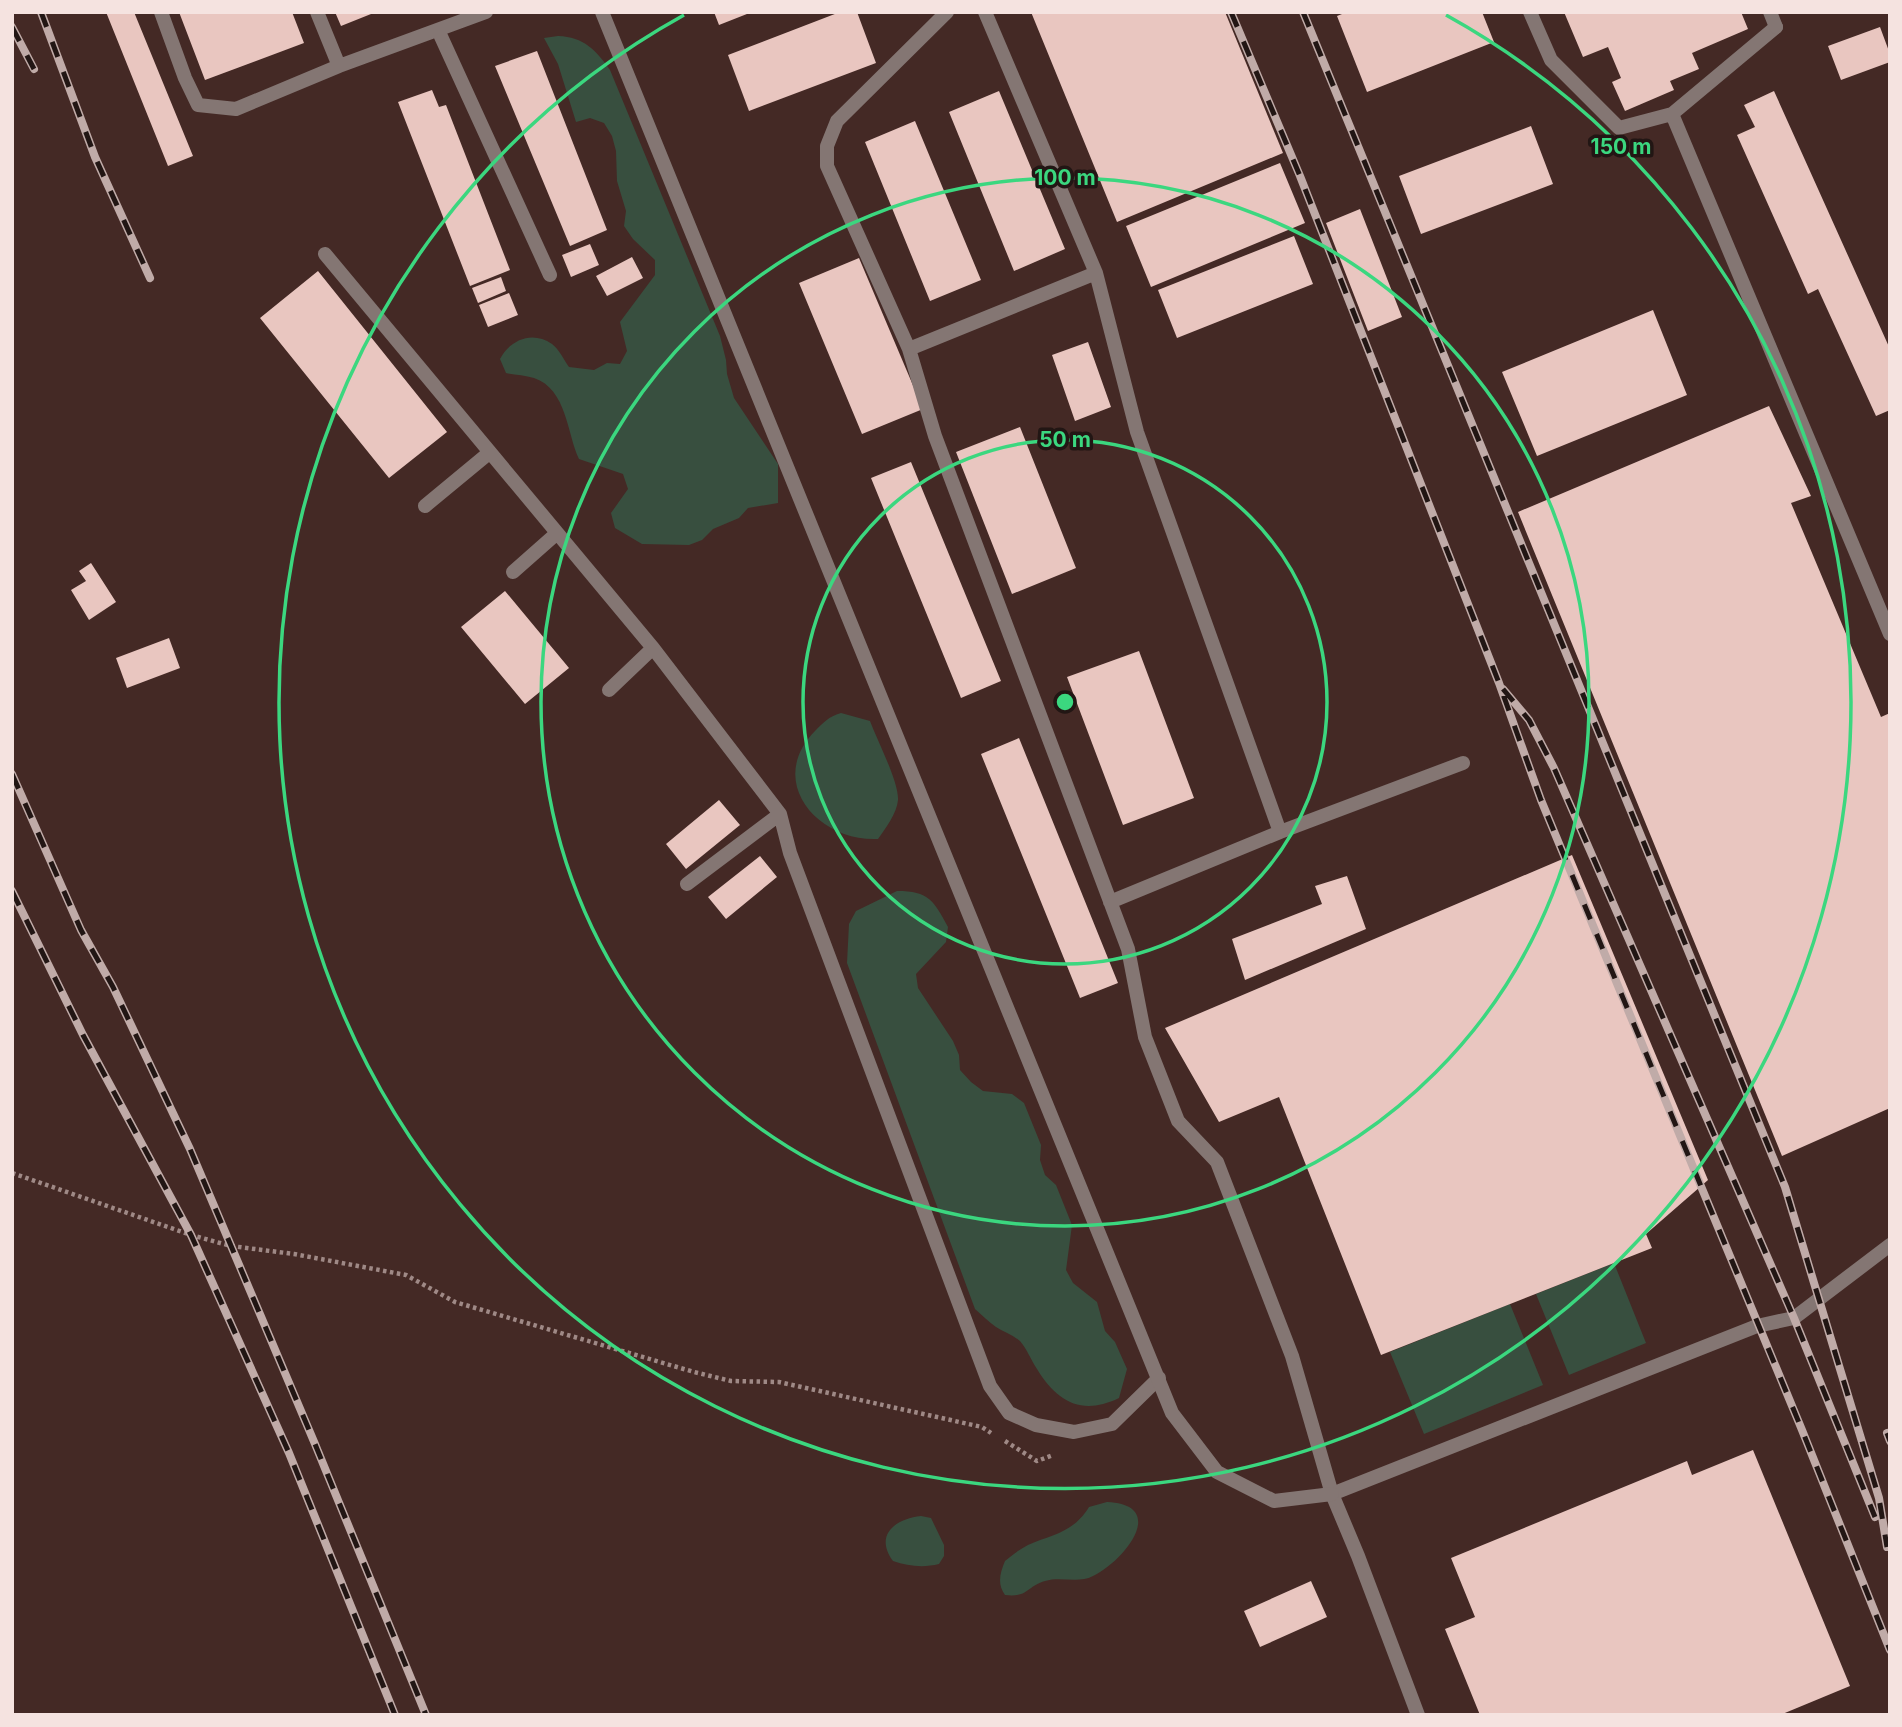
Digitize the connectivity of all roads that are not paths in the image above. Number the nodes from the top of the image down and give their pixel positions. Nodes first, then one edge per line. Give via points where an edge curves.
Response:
1 (161, 12) edge
2 (317, 12) edge
3 (486, 12) edge
4 (602, 12) edge
5 (947, 12) edge
6 (985, 12) edge
7 (1530, 12) edge
8 (1770, 12) edge
9 (438, 30) junction
10 (339, 66) junction
11 (1672, 114) junction
12 (325, 254) dead end
13 (1096, 272) junction
14 (550, 275) dead end
15 (909, 349) junction
16 (489, 453) junction
17 (425, 506) dead end
18 (556, 534) junction
19 (513, 572) dead end
20 (1890, 634) edge
21 (653, 648) junction
22 (610, 690) dead end
23 (1463, 763) dead end
24 (780, 814) junction
25 (1279, 832) junction
26 (687, 884) dead end
27 (1110, 902) junction
28 (1890, 1245) edge
29 (1159, 1378) junction
30 (1332, 1494) junction
31 (1418, 1715) edge

1 - 10 street via 198,105 236,109
2 - 10 street
3 - 9 street
4 - 29 street
5 - 15 street via 837,121 827,146 827,166
6 - 13 street
7 - 11 street via 1551,61 1619,128
8 - 11 street via 1776,27
9 - 10 street
9 - 14 street
11 - 20 street
12 - 16 street
13 - 15 street
13 - 25 street via 1137,432
15 - 27 street via 935,436
16 - 17 street
16 - 18 street
18 - 19 street
18 - 21 street
21 - 22 street
21 - 24 street
23 - 25 street
24 - 26 street
24 - 29 street via 790,853 990,1386 1009,1413 1036,1425 1074,1432 1112,1424
25 - 27 street
27 - 30 street via 1128,948 1145,1037 1178,1121 1217,1161 1292,1356
28 - 30 street via 1794,1318 1757,1326
29 - 30 street via 1172,1413 1217,1472 1274,1501
30 - 31 street

